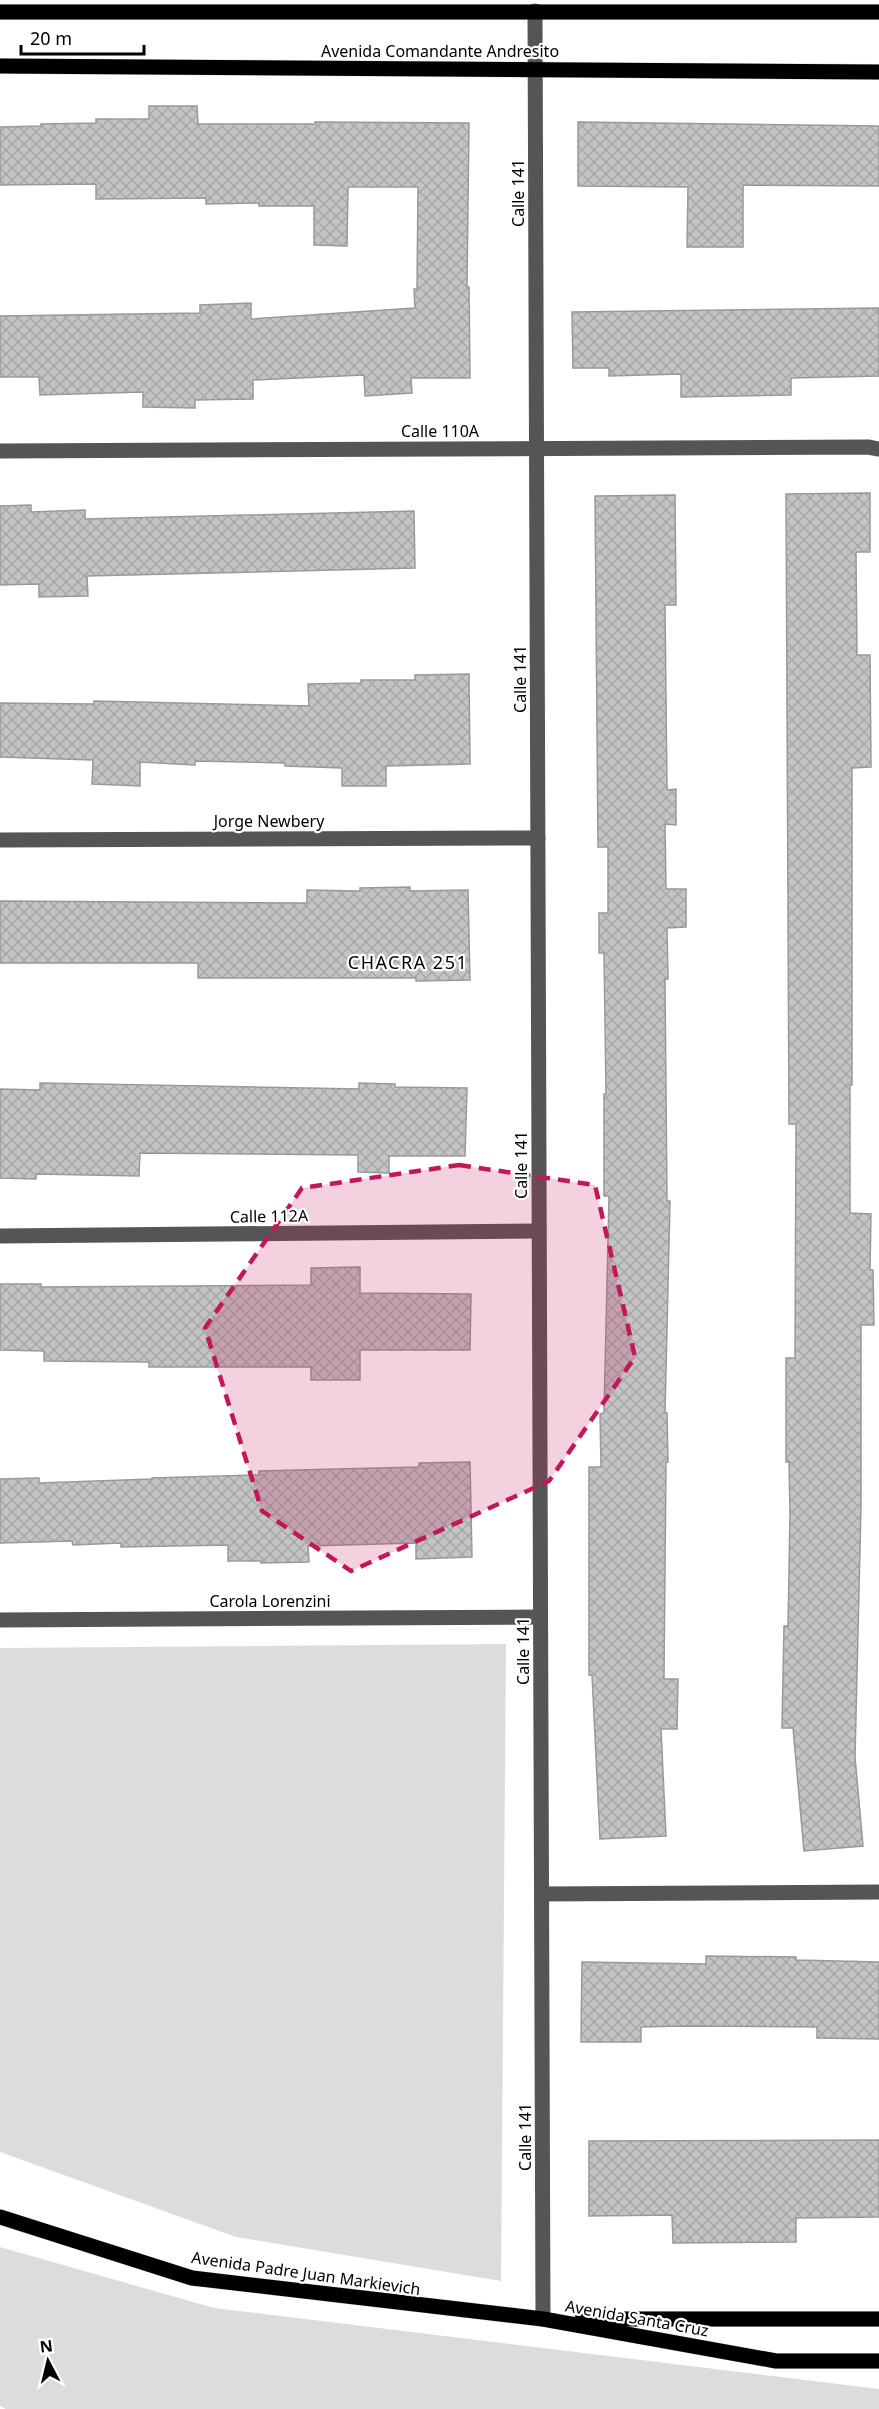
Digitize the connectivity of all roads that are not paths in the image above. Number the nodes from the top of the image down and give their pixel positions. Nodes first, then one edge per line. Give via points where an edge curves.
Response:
1 (535, 11) junction
2 (0, 12) edge
3 (879, 12) edge
4 (0, 66) edge
5 (535, 70) junction
6 (879, 72) edge
7 (537, 449) junction
8 (879, 449) edge
9 (0, 451) edge
10 (538, 838) junction
11 (0, 840) edge
12 (539, 1232) junction
13 (0, 1236) edge
14 (540, 1617) junction
15 (0, 1620) edge
16 (879, 1893) edge
17 (542, 1894) junction
18 (0, 2217) edge
19 (543, 2319) junction
20 (879, 2319) edge
21 (879, 2361) edge

1 - 2 main road
1 - 3 main road
1 - 5 street, Calle 141
4 - 5 main road, Avenida Comandante Andresito
5 - 6 main road, Avenida Comandante Andresito
5 - 7 street, Calle 141
7 - 8 street, Calle 110A
7 - 9 street, Calle 110A
7 - 10 street, Calle 141
10 - 11 street, Jorge Newbery
10 - 12 street, Calle 141
12 - 13 street, Calle 112A
12 - 14 street, Calle 141
14 - 15 street, Carola Lorenzini
14 - 17 street, Calle 141
16 - 17 street
17 - 19 street, Calle 141
18 - 19 main road, Avenida Padre Juan Markievich via 192,2278
19 - 20 main road, Avenida Santa Cruz
19 - 21 main road, Avenida Santa Cruz via 776,2361

